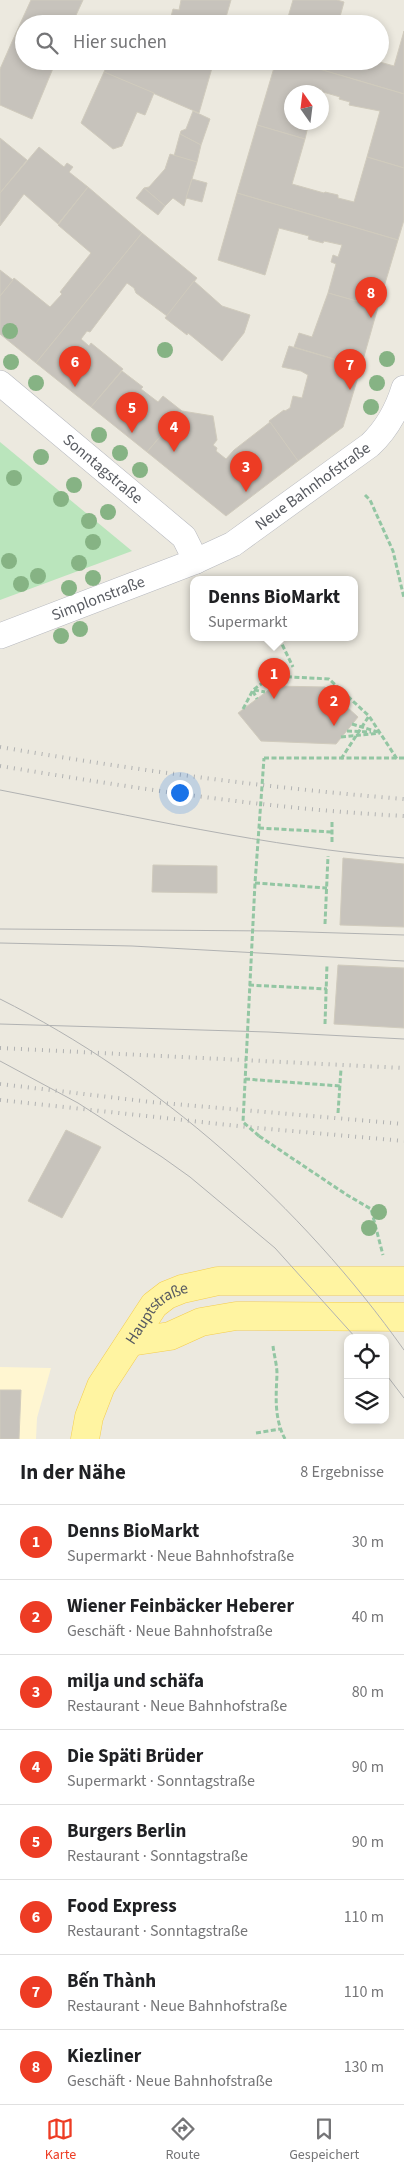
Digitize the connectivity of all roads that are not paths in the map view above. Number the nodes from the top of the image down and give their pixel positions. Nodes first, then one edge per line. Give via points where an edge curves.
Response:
1 (0, 383) edge
2 (404, 388) edge
3 (196, 561) junction
4 (0, 636) edge
5 (404, 1281) edge
6 (404, 1317) edge
7 (130, 1342) junction
8 (85, 1439) edge

1 - 3 street, Sonntagstraße via 184,537
2 - 3 street, Neue Bahnhofstraße via 393,418 370,445 233,544
3 - 4 street, Simplonstraße
5 - 7 main road, Hauptstraße via 218,1281 198,1285 166,1295 154,1305
6 - 7 main road, Hauptstraße via 236,1316 201,1322 170,1336
7 - 8 main road via 100,1386

